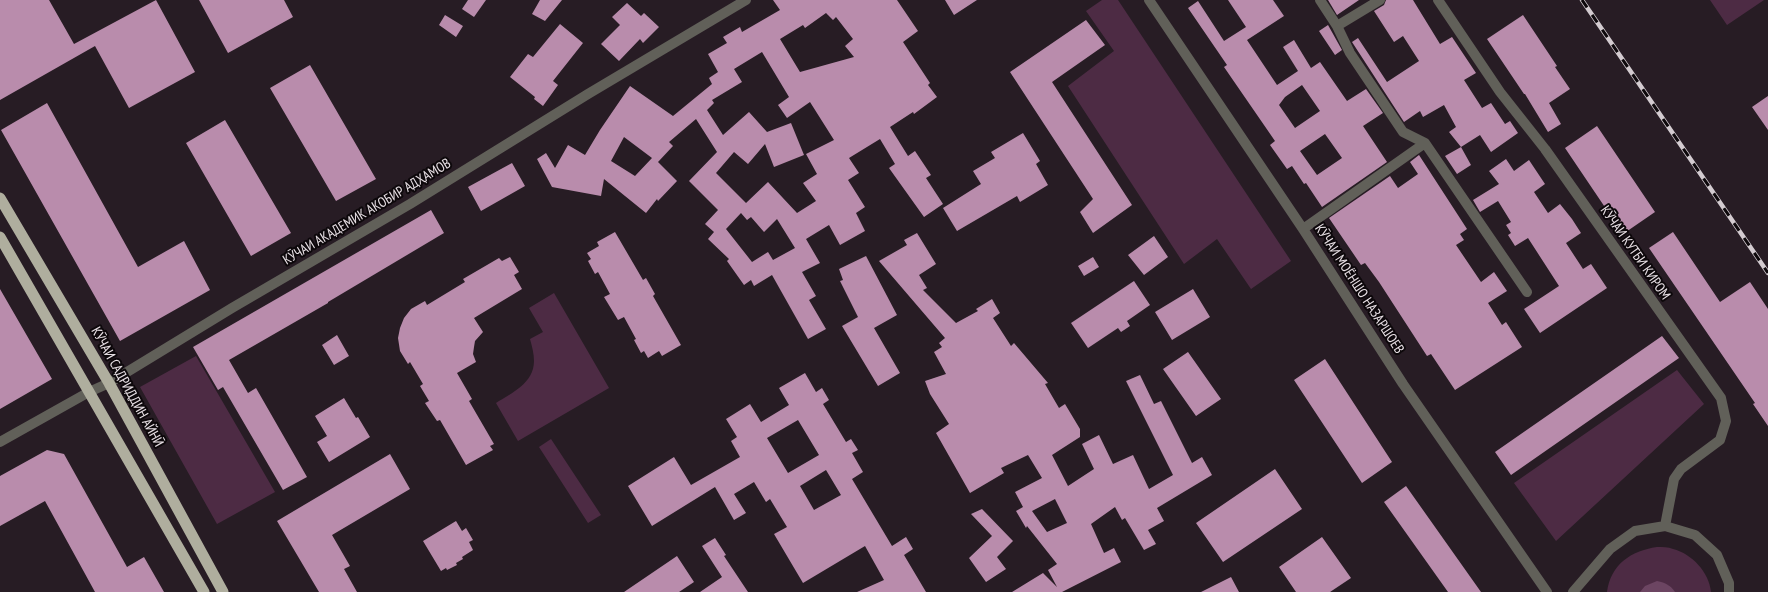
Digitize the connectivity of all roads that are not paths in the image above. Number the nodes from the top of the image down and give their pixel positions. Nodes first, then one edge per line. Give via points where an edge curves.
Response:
1 (746, 0) edge
2 (1149, 0) edge
3 (1320, 0) edge
4 (1380, 0) edge
5 (1438, 0) edge
6 (1337, 26) junction
7 (1424, 144) junction
8 (0, 198) edge
9 (1303, 229) junction
10 (0, 238) edge
11 (1527, 292) dead end
12 (109, 383) junction
13 (89, 392) junction
14 (0, 442) edge
15 (1665, 526) junction
16 (204, 592) edge
17 (223, 592) edge
18 (1547, 592) edge
19 (1573, 592) edge
20 (1729, 592) edge

1 - 12 street, КӮЧАИ АКАДЕМИК АКОБИР АДҲАМОВ
2 - 9 street, КӮЧАИ МОЁНШО НАЗАРШОЕВ
3 - 6 street
4 - 6 street
5 - 15 street, КӮЧАИ КУТБИ КИРОМ via 1500,92 1545,149 1721,398 1726,421 1720,440 1681,469 1674,479
6 - 7 street via 1350,53 1403,132
7 - 9 street
7 - 11 street
8 - 12 highway, КӮЧАИ САДРИДДИН АЙНӢ
9 - 18 street, КӮЧАИ МОЁНШО НАЗАРШОЕВ via 1403,384
10 - 13 highway
12 - 13 street, КӮЧАИ АКАДЕМИК АКОБИР АДҲАМОВ
12 - 17 highway, КӮЧАИ САДРИДДИН АЙНӢ
13 - 14 street, КӮЧАИ АКАДЕМИК АКОБИР АДҲАМОВ
13 - 16 highway
15 - 19 street via 1635,531 1610,549
15 - 20 street via 1695,535 1717,555 1729,583

